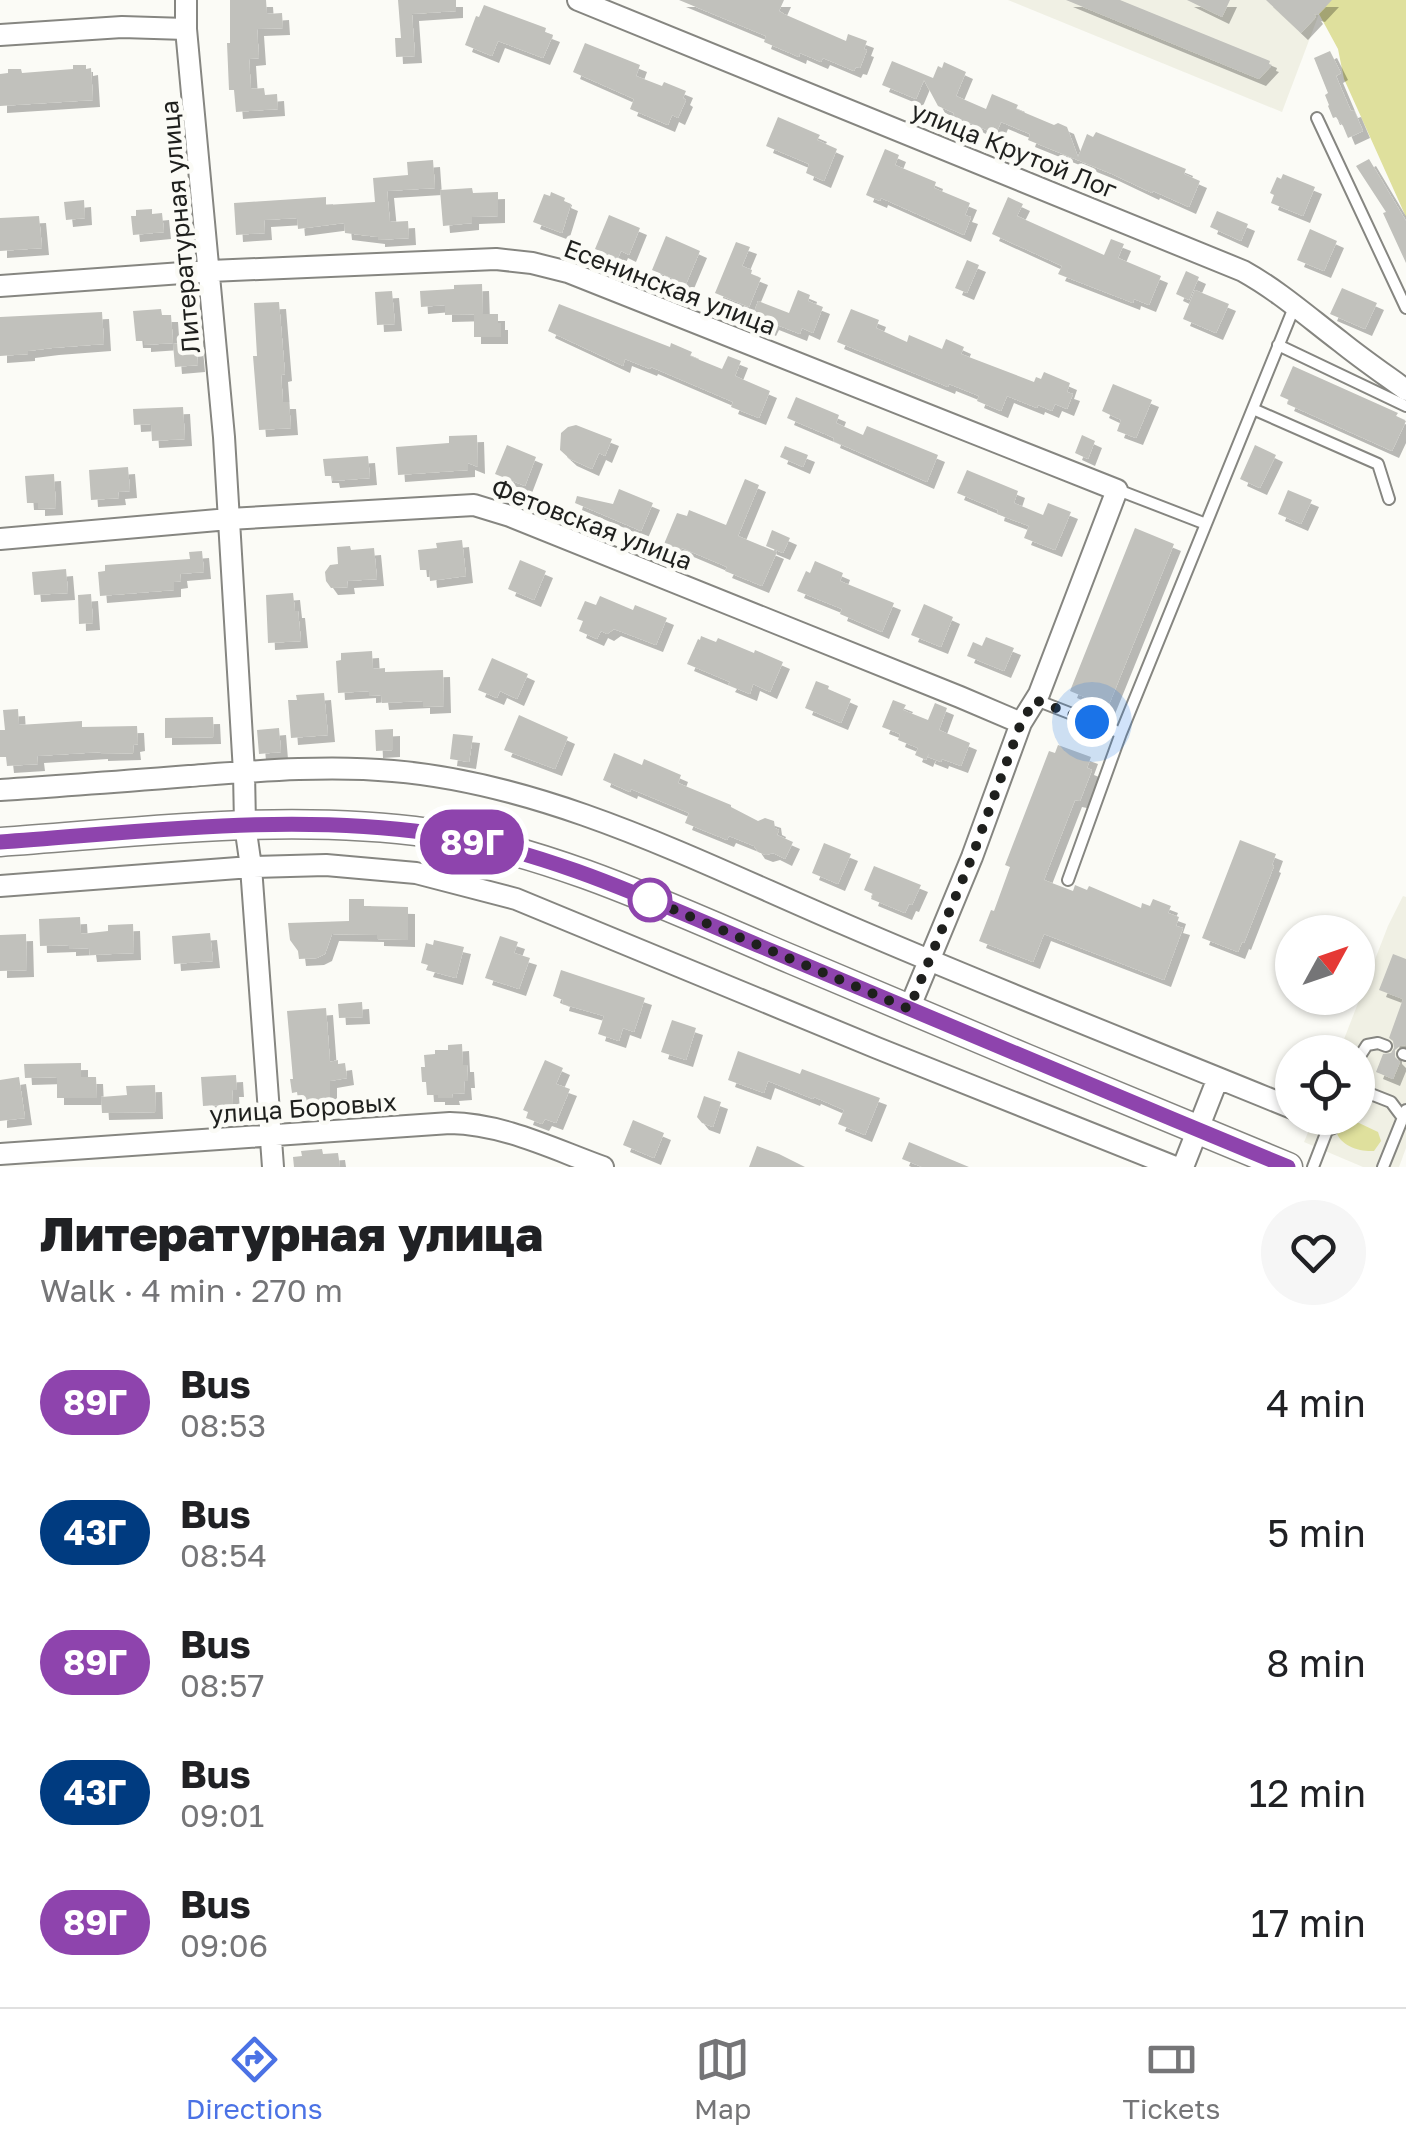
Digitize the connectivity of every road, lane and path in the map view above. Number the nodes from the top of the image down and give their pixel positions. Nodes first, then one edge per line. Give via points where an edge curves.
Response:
1 (186, 0) edge
2 (578, 0) edge
3 (186, 28) junction
4 (0, 36) edge
5 (1317, 118) dead end
6 (210, 271) junction
7 (0, 286) edge
8 (1295, 304) junction
9 (1406, 308) edge
10 (1278, 346) junction
11 (1406, 390) edge
12 (1406, 406) edge
13 (1252, 410) junction
14 (1117, 490) junction
15 (1389, 499) dead end
16 (229, 519) junction
17 (1206, 524) junction
18 (0, 538) edge
19 (1035, 700) junction
20 (1021, 723) junction
21 (1121, 733) junction
22 (244, 772) junction
23 (0, 790) edge
24 (245, 825) junction
25 (0, 842) edge
26 (251, 867) junction
27 (1068, 880) dead end
28 (0, 886) edge
29 (929, 960) junction
30 (909, 1009) junction
31 (1375, 1044) edge
32 (1386, 1046) dead end
33 (1218, 1078) junction
34 (1375, 1096) edge
35 (1275, 1101) edge
36 (1405, 1114) edge
37 (1198, 1130) junction
38 (1322, 1135) edge
39 (272, 1136) junction
40 (0, 1154) edge
41 (273, 1167) edge
42 (604, 1167) edge
43 (1174, 1167) edge
44 (1183, 1167) edge
45 (1288, 1167) edge
46 (1312, 1167) edge
47 (1383, 1167) edge

1 - 3 street, Литературная улица
2 - 8 street, улица Крутой Лог via 1243,271
3 - 4 street
3 - 6 street, Литературная улица
5 - 9 lane
6 - 7 street, Есенинская улица
6 - 14 street, Есенинская улица via 496,259 568,272
6 - 16 street, Литературная улица
8 - 10 lane
8 - 11 street, улица Крутой Лог
10 - 12 lane
10 - 13 lane
13 - 15 lane via 1378,464
13 - 17 lane
14 - 17 lane
14 - 19 street
16 - 18 street, Фетовская улица
16 - 20 street, Фетовская улица via 491,509
16 - 22 street, Литературная улица
17 - 21 lane
19 - 20 street
19 - 21 lane
20 - 29 street
21 - 27 lane
22 - 23 street
22 - 24 street, Литературная улица
22 - 29 street via 394,771 528,798 610,824
24 - 25 main road
24 - 26 street, Литературная улица
24 - 30 main road via 363,826 502,849 637,894
26 - 28 street
26 - 39 street, Литературная улица
26 - 43 street via 378,868 516,899
29 - 30 street
29 - 33 street
30 - 37 main road
31 - 32 lane
33 - 35 street
33 - 37 street
34 - 36 lane
36 - 47 lane
37 - 44 street
37 - 45 main road
38 - 46 lane
39 - 40 street, улица Боровых
39 - 41 street, Литературная улица
39 - 42 street, улица Боровых via 476,1124

